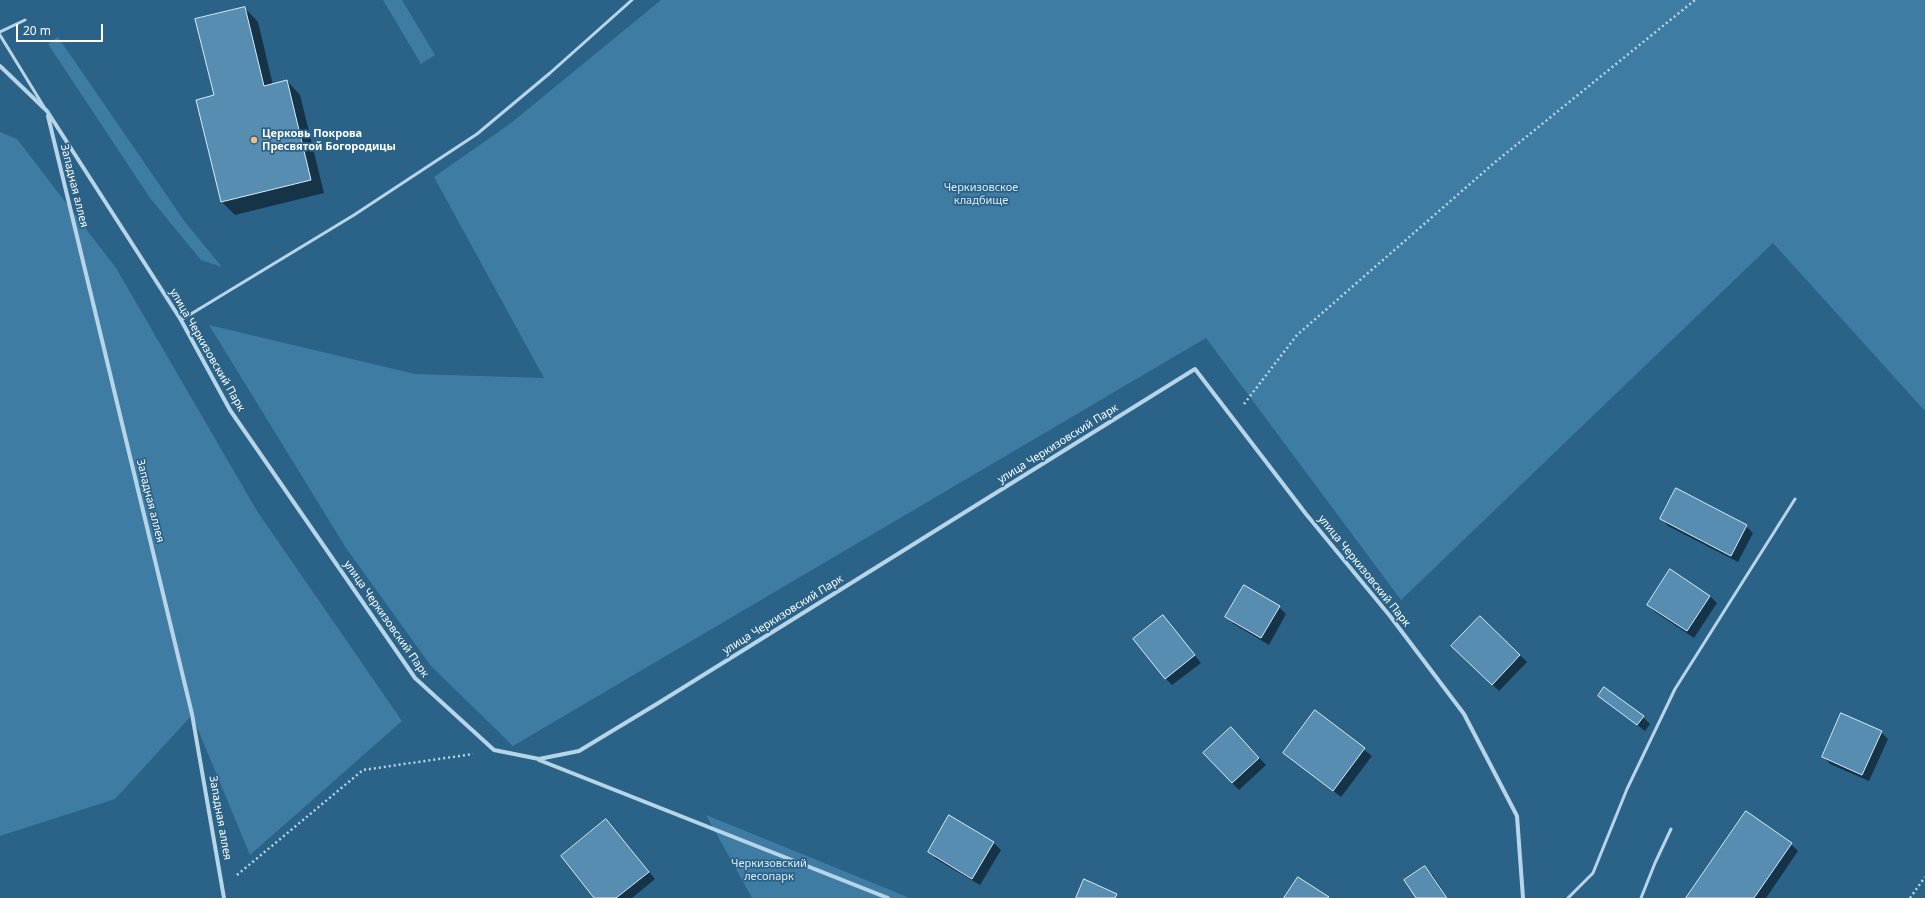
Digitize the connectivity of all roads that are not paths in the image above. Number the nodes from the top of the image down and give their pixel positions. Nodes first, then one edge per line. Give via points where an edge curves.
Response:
1 (632, 0) edge
2 (25, 20) dead end
3 (0, 32) edge
4 (0, 35) edge
5 (0, 66) edge
6 (47, 112) junction
7 (181, 320) junction
8 (1795, 499) dead end
9 (538, 759) junction
10 (1671, 830) dead end
11 (224, 898) edge
12 (888, 898) edge
13 (1523, 898) edge
14 (1568, 898) edge
15 (1641, 898) edge

1 - 7 lane via 477,134 354,214
2 - 3 lane
4 - 6 lane
5 - 6 street, улица Черкизовский Парк
6 - 7 street, улица Черкизовский Парк
6 - 11 street, Западная аллея via 192,714
7 - 9 street, улица Черкизовский Парк via 230,410 415,678 494,750
8 - 14 lane via 1675,689 1627,789 1594,873
9 - 12 street
9 - 13 street, улица Черкизовский Парк via 579,751 1195,369 1464,714 1517,816
10 - 15 lane

